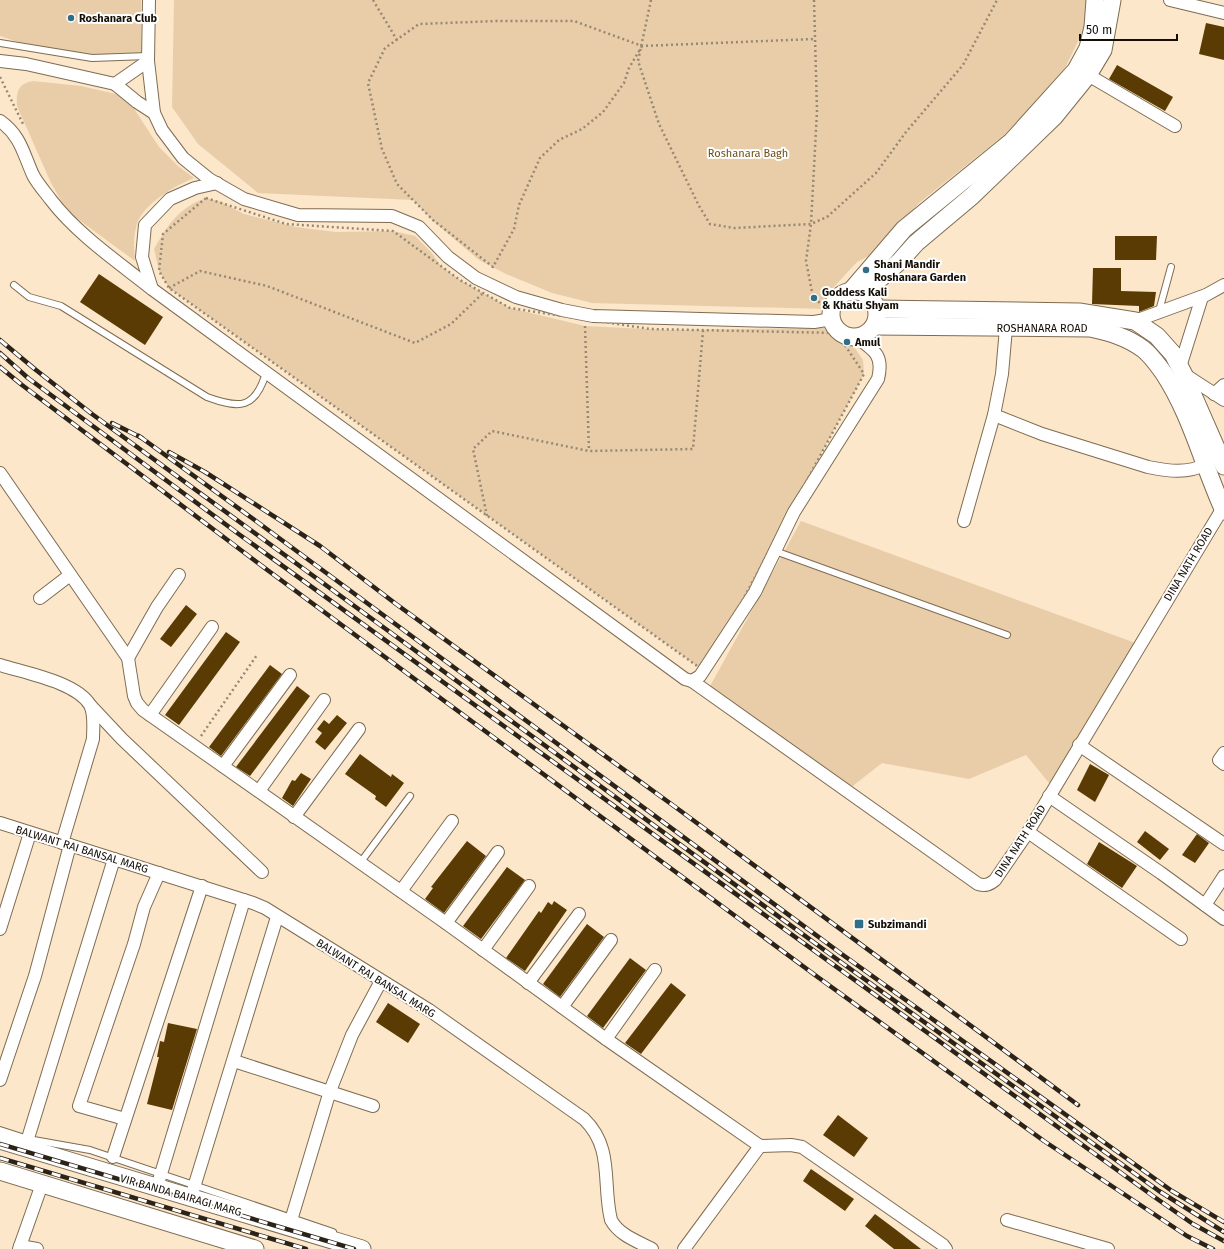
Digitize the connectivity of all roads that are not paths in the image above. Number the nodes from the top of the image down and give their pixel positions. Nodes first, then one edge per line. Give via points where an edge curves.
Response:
1 (149, 0) edge
2 (1095, 0) edge
3 (1112, 0) edge
4 (1170, 0) edge
5 (1224, 13) edge
6 (0, 43) edge
7 (148, 58) junction
8 (0, 61) edge
9 (1088, 75) junction
10 (115, 84) junction
11 (154, 112) junction
12 (0, 121) edge
13 (1175, 126) dead end
14 (216, 183) junction
15 (1171, 267) dead end
16 (14, 285) dead end
17 (152, 289) junction
18 (1220, 291) edge
19 (857, 293) junction
20 (1202, 297) junction
21 (877, 309) junction
22 (1159, 311) junction
23 (832, 314) junction
24 (1135, 321) junction
25 (874, 326) junction
26 (1006, 328) junction
27 (856, 337) junction
28 (1182, 370) junction
29 (266, 373) junction
30 (1224, 385) edge
31 (1219, 397) edge
32 (994, 415) junction
33 (1206, 464) junction
34 (1224, 466) edge
35 (0, 473) edge
36 (1223, 508) edge
37 (964, 521) dead end
38 (775, 551) junction
39 (70, 575) junction
40 (179, 576) dead end
41 (40, 598) dead end
42 (212, 627) dead end
43 (1007, 635) dead end
44 (128, 658) junction
45 (0, 665) edge
46 (290, 675) dead end
47 (692, 681) junction
48 (324, 700) dead end
49 (90, 706) junction
50 (150, 715) junction
51 (359, 729) dead end
52 (1079, 745) junction
53 (1224, 753) edge
54 (1224, 764) edge
55 (223, 766) junction
56 (259, 791) junction
57 (410, 796) dead end
58 (1049, 796) junction
59 (294, 817) junction
60 (452, 821) dead end
61 (0, 823) edge
62 (1028, 832) junction
63 (30, 833) junction
64 (66, 844) junction
65 (1224, 844) edge
66 (498, 852) dead end
67 (114, 859) junction
68 (360, 863) junction
69 (262, 872) dead end
70 (159, 873) junction
71 (1224, 876) edge
72 (202, 886) junction
73 (529, 886) dead end
74 (401, 891) junction
75 (244, 900) junction
76 (1204, 905) junction
77 (579, 914) dead end
78 (277, 917) junction
79 (1224, 919) edge
80 (446, 923) junction
81 (0, 929) edge
82 (1181, 939) dead end
83 (611, 940) dead end
84 (483, 950) junction
85 (656, 970) dead end
86 (381, 981) junction
87 (528, 982) junction
88 (562, 1007) junction
89 (606, 1039) junction
90 (234, 1061) junction
91 (0, 1080) edge
92 (330, 1091) junction
93 (373, 1106) dead end
94 (125, 1119) junction
95 (0, 1130) edge
96 (0, 1140) edge
97 (26, 1143) junction
98 (760, 1146) junction
99 (113, 1157) junction
100 (0, 1172) edge
101 (159, 1180) junction
102 (42, 1184) junction
103 (193, 1191) junction
104 (1007, 1220) dead end
105 (290, 1222) junction
106 (337, 1233) dead end
107 (359, 1245) edge
108 (19, 1248) edge
109 (37, 1249) edge
110 (255, 1249) edge
111 (652, 1249) edge
112 (684, 1249) edge
113 (946, 1249) edge
114 (1108, 1249) edge

1 - 7 street
2 - 19 street via 1088,48 1076,70 1012,141 904,229
3 - 9 street via 1103,50
4 - 5 street
6 - 7 lane via 92,58
7 - 10 street
7 - 11 street
8 - 10 street via 26,64
9 - 13 street
9 - 19 street via 1054,118 972,196 916,243 900,261
10 - 11 street
11 - 14 street via 162,130 183,158
12 - 17 street, DINA NATH ROAD via 22,146 33,176 62,213 100,248
14 - 17 street via 195,188 170,199 145,225 142,257
14 - 23 street via 244,199 298,215 392,216 419,226 448,257 476,278 516,297 562,310 593,316 814,322
15 - 22 lane
16 - 29 lane via 29,296 61,306 207,397 218,401 235,404 255,398 261,390
17 - 29 street, DINA NATH ROAD
18 - 20 street
19 - 21 street via 872,300
19 - 23 street via 840,296
20 - 22 street
20 - 28 street
21 - 24 street, ROSHANARA ROAD via 1079,312
21 - 25 street
22 - 24 street
23 - 27 street via 839,331
24 - 28 street, ROSHANARA ROAD via 1157,336
25 - 26 street, ROSHANARA ROAD
25 - 27 street via 865,334
26 - 32 street via 1002,374
26 - 33 street, ROSHANARA ROAD via 1090,328 1112,332 1144,350 1170,382
27 - 38 street via 877,352 880,363 878,379 794,512
28 - 31 street
28 - 34 street, ROSHANARA ROAD
29 - 47 street, DINA NATH ROAD via 685,679
30 - 31 street
32 - 33 street via 1042,434 1148,467 1185,471
32 - 37 street
33 - 36 street, ROSHANARA ROAD
35 - 39 street
36 - 52 street, DINA NATH ROAD
38 - 43 lane
38 - 47 street via 755,592 700,676
39 - 41 street
39 - 44 street
40 - 44 street
42 - 50 street
44 - 50 street via 134,696 141,708
45 - 49 street via 60,684 77,692
46 - 55 street
47 - 62 street, DINA NATH ROAD via 978,884 984,886 995,880
48 - 56 street
49 - 64 street via 94,721 93,739
49 - 69 street
50 - 55 street
51 - 59 street
52 - 58 street, DINA NATH ROAD
52 - 65 street
53 - 54 street via 1219,760
55 - 56 street
56 - 59 street
57 - 68 lane
58 - 62 street, DINA NATH ROAD
58 - 76 street via 1162,873
59 - 68 street
60 - 74 street
61 - 63 street, BALWANT RAI BANSAL MARG
62 - 82 street
63 - 64 street, BALWANT RAI BANSAL MARG
63 - 81 street
64 - 67 street, BALWANT RAI BANSAL MARG
64 - 91 street via 35,976
66 - 80 street
67 - 70 street, BALWANT RAI BANSAL MARG
67 - 97 street
68 - 74 street
70 - 72 street, BALWANT RAI BANSAL MARG
70 - 94 street via 144,907 132,951 79,1106
71 - 76 street
72 - 75 street, BALWANT RAI BANSAL MARG
72 - 94 street
73 - 84 street
74 - 80 street
75 - 78 street, BALWANT RAI BANSAL MARG via 265,908
75 - 101 street
76 - 79 street
77 - 87 street
78 - 86 street, BALWANT RAI BANSAL MARG
78 - 90 street
80 - 84 street
83 - 88 street
84 - 87 street
85 - 89 street
86 - 92 street via 352,1035
86 - 111 street, BALWANT RAI BANSAL MARG via 436,1015 584,1119 593,1128 603,1146 615,1227 621,1233
87 - 88 street
88 - 89 street
89 - 98 street
90 - 92 street
90 - 103 street
92 - 93 street
92 - 105 street
94 - 99 street
95 - 97 lane
96 - 97 street, VIR BANDA BAIRAGI MARG
97 - 99 lane via 90,1150
97 - 101 street, VIR BANDA BAIRAGI MARG
98 - 112 street
98 - 113 street via 802,1147
99 - 101 lane
100 - 102 street
101 - 103 street, VIR BANDA BAIRAGI MARG
102 - 108 street
102 - 110 street
103 - 105 street, VIR BANDA BAIRAGI MARG
104 - 114 street
105 - 106 lane
105 - 107 street, VIR BANDA BAIRAGI MARG
108 - 109 street

